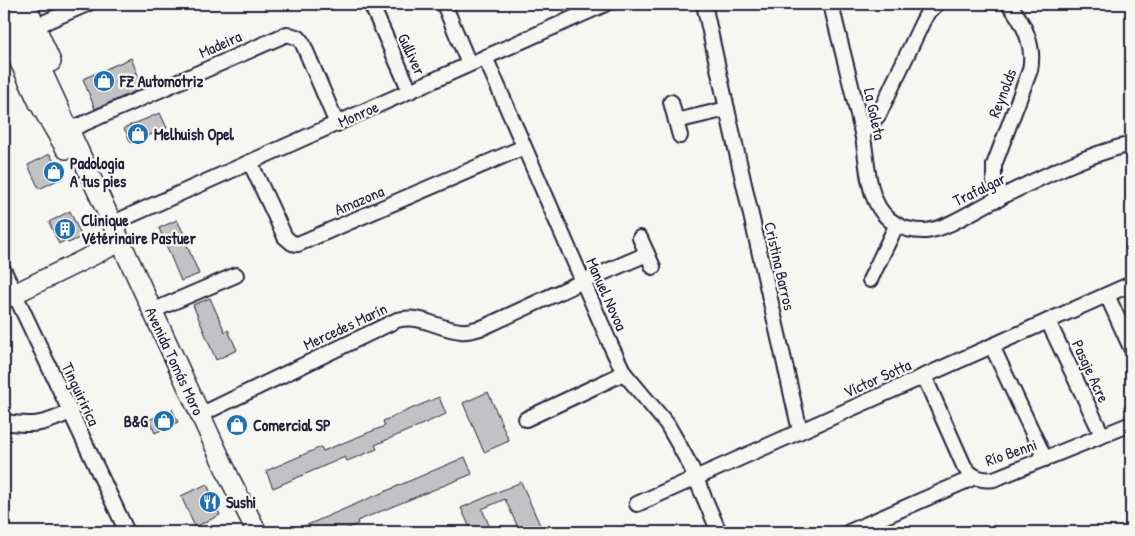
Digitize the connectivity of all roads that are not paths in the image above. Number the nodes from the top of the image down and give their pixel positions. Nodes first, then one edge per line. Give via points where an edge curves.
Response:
1 (11, 4) edge
2 (26, 4) edge
3 (87, 4) edge
4 (371, 4) edge
5 (444, 4) edge
6 (605, 4) edge
7 (704, 4) edge
8 (831, 4) edge
9 (937, 4) edge
10 (1008, 4) edge
11 (578, 9) edge
12 (36, 26) junction
13 (4, 28) edge
14 (486, 57) junction
15 (470, 64) junction
16 (410, 91) junction
17 (671, 102) dead end
18 (727, 109) junction
19 (676, 121) junction
20 (337, 124) junction
21 (72, 128) junction
22 (862, 134) junction
23 (680, 136) dead end
24 (1131, 144) edge
25 (524, 146) junction
26 (250, 162) junction
27 (95, 188) junction
28 (999, 199) junction
29 (111, 224) junction
30 (896, 226) junction
31 (640, 238) dead end
32 (120, 242) junction
33 (647, 254) junction
34 (653, 267) dead end
35 (4, 271) edge
36 (236, 275) dead end
37 (870, 280) dead end
38 (582, 281) junction
39 (1131, 284) edge
40 (1107, 295) junction
41 (9, 296) edge
42 (152, 311) junction
43 (1048, 321) junction
44 (992, 346) junction
45 (1131, 348) edge
46 (624, 373) junction
47 (924, 376) junction
48 (70, 412) junction
49 (200, 415) junction
50 (526, 419) dead end
51 (4, 422) edge
52 (1131, 424) edge
53 (800, 430) junction
54 (1102, 435) junction
55 (1045, 458) junction
56 (974, 476) junction
57 (695, 478) junction
58 (637, 504) dead end
59 (127, 532) edge
60 (257, 532) edge
61 (719, 532) edge
62 (849, 532) edge

1 - 21 main road, Avenida Tomás Moro
2 - 12 main road, Avenida Tomás Moro
3 - 12 street
4 - 16 street, Gulliver
5 - 15 street
6 - 11 street, Monroe
7 - 18 street, Cristina Barros
8 - 22 street, La Goleta
9 - 22 street via 922,22 879,114
10 - 28 street, Reynolds via 1026,31 1032,58 994,165
11 - 14 street, Monroe
12 - 21 main road, Avenida Tomás Moro via 61,86
13 - 27 main road, Avenida Tomás Moro via 39,103 67,151
14 - 15 street, Monroe
14 - 25 street, Manuel Novoa
15 - 16 street, Monroe
16 - 20 street, Monroe
17 - 19 street
18 - 19 street
18 - 53 street, Cristina Barros
19 - 23 street
20 - 21 street, Madeira via 303,44 296,36 288,34
20 - 26 street, Monroe
21 - 27 main road, Avenida Tomás Moro
22 - 30 street, La Goleta via 874,199
24 - 28 street, Trafalgar via 1084,159
25 - 26 street, Amazona via 298,244 289,242 285,237
25 - 38 street, Manuel Novoa
26 - 29 street, Monroe
27 - 29 main road, Avenida Tomás Moro
28 - 30 street, Trafalgar via 935,230 916,231
29 - 32 main road, Avenida Tomás Moro
30 - 37 street
31 - 33 street
32 - 41 main road
32 - 42 main road, Avenida Tomás Moro
33 - 34 street
33 - 38 street, Mercedes Marín
35 - 41 street, Tinguiririca
36 - 42 street
38 - 46 street, Manuel Novoa
38 - 49 street, Mercedes Marín via 472,331 445,328 417,318 398,320
39 - 40 street, Víctor Sotta
40 - 43 street, Víctor Sotta
40 - 45 street
41 - 48 street, Tinguiririca
42 - 49 main road, Avenida Tomás Moro
43 - 44 street, Víctor Sotta
43 - 54 street, Pasaje Acre
44 - 47 street, Víctor Sotta
44 - 55 street
46 - 50 street
46 - 57 street, Manuel Novoa via 667,424
47 - 53 street, Víctor Sotta
47 - 56 street via 964,466
48 - 51 street via 35,425
48 - 59 street, Tinguiririca
49 - 60 main road, Avenida Tomás Moro
52 - 54 street, Río Benni
53 - 57 street, Víctor Sotta
54 - 55 street, Río Benni
55 - 56 street, Río Benni via 994,479
56 - 62 street, Río Benni
57 - 58 street, Víctor Sotta
57 - 61 street, Manuel Novoa

